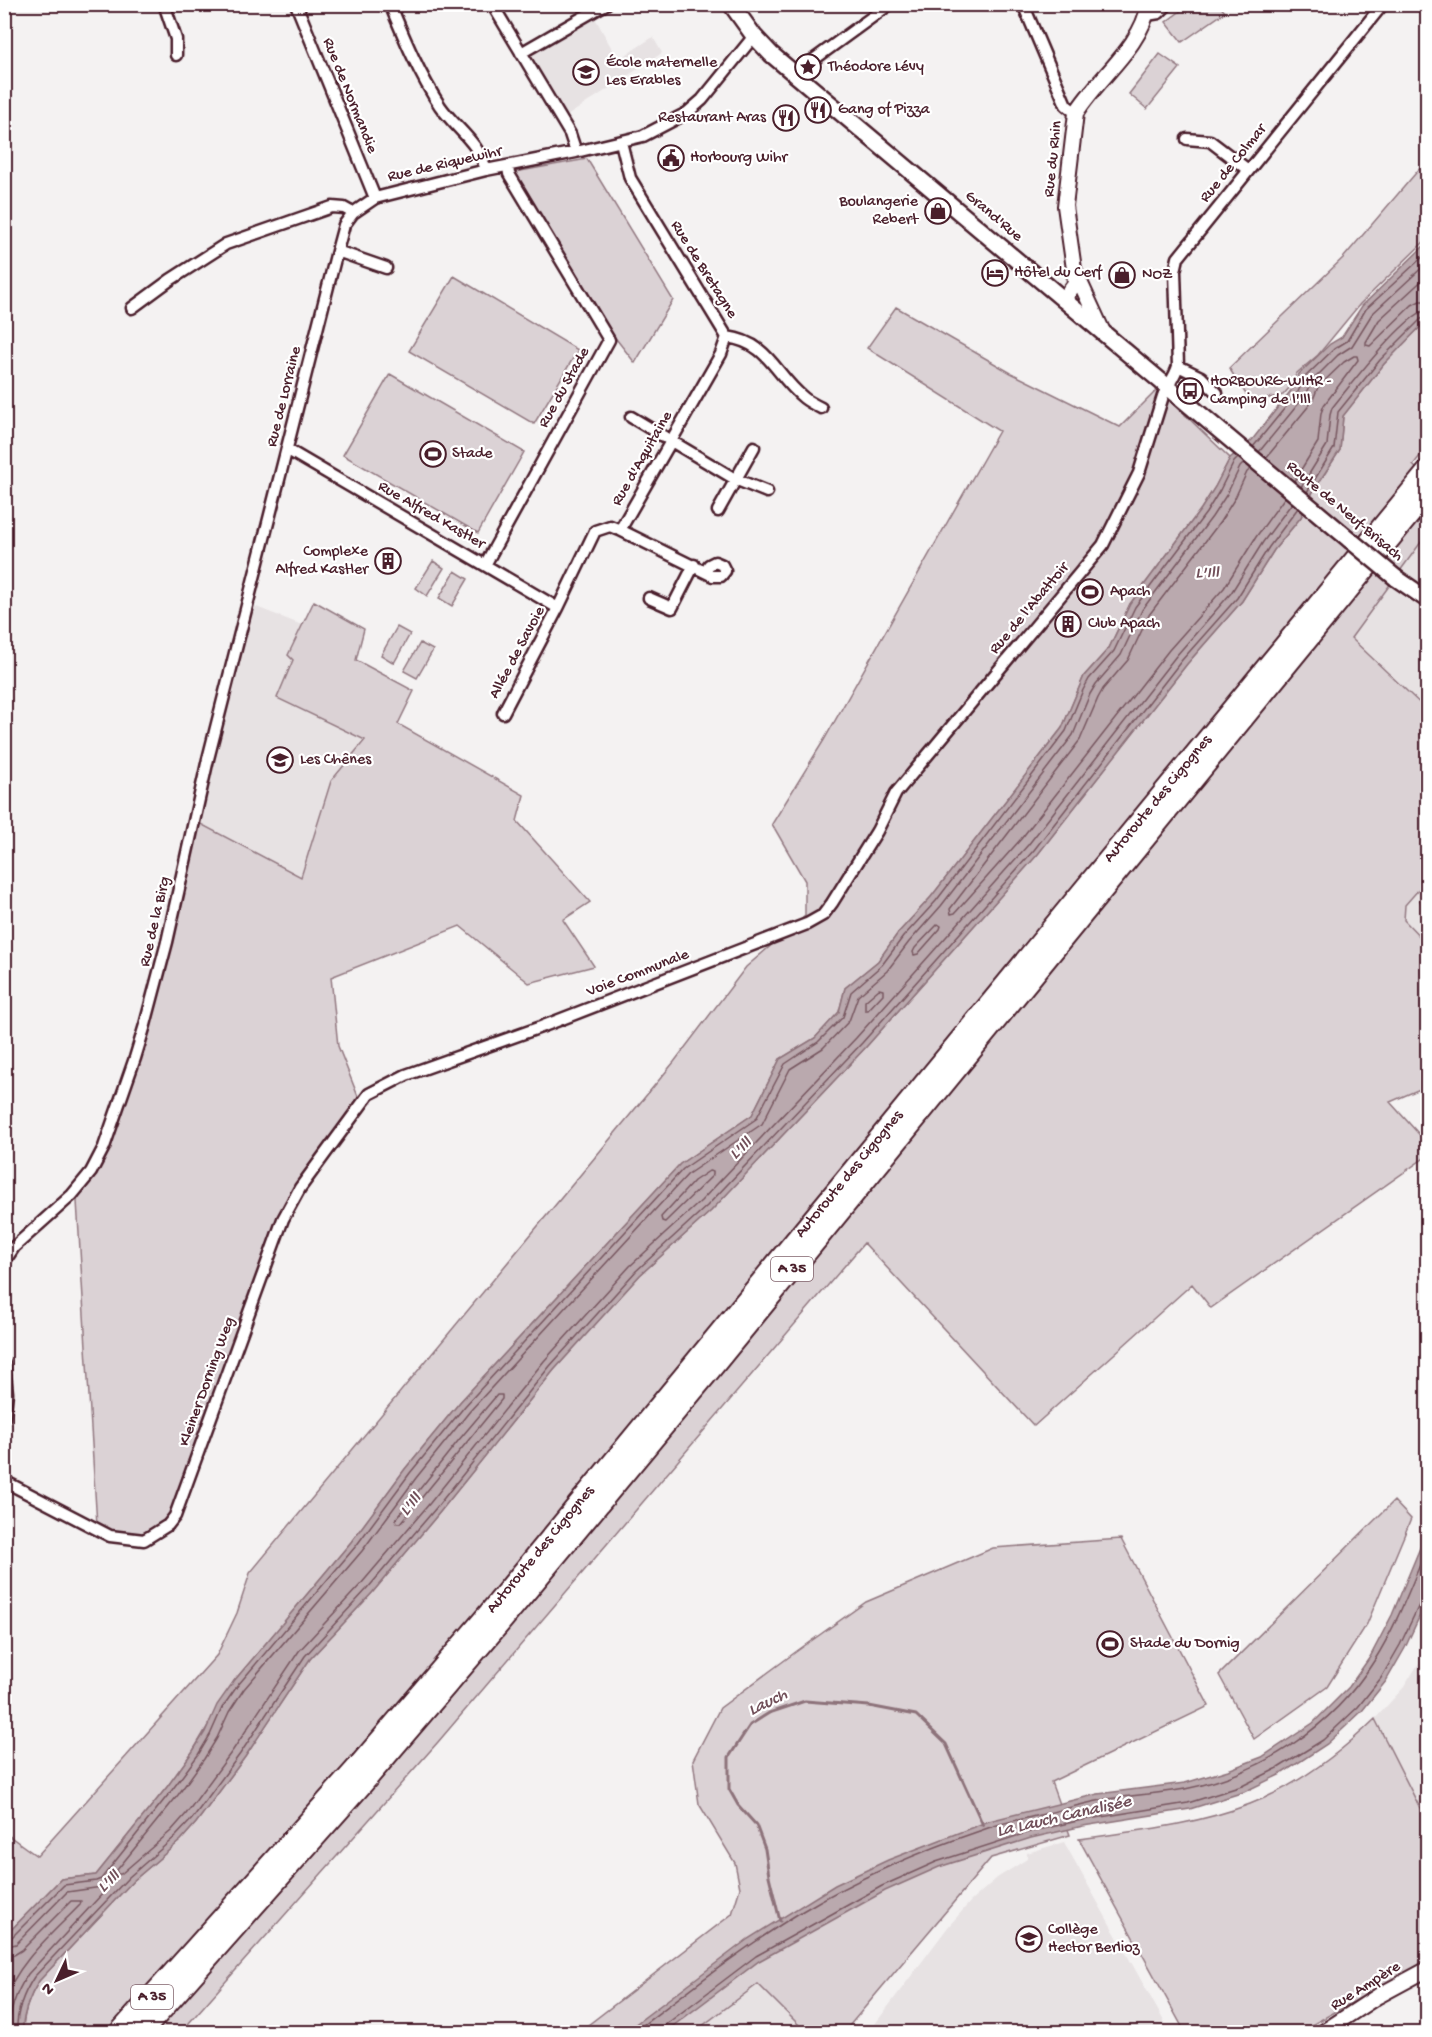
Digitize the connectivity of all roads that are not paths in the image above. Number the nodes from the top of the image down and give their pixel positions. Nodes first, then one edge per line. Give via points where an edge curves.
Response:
1 (164, 4) edge
2 (296, 4) edge
3 (390, 4) edge
4 (492, 4) edge
5 (606, 4) edge
6 (731, 4) edge
7 (891, 4) edge
8 (1167, 4) edge
9 (1383, 4) edge
10 (1028, 6) edge
11 (1148, 10) edge
12 (754, 36) junction
13 (521, 53) junction
14 (176, 55) dead end
15 (794, 74) junction
16 (1076, 113) junction
17 (1187, 139) dead end
18 (621, 142) junction
19 (576, 152) junction
20 (508, 166) junction
21 (486, 170) junction
22 (1248, 170) junction
23 (375, 198) junction
24 (353, 213) junction
25 (337, 251) junction
26 (386, 268) dead end
27 (1078, 275) junction
28 (1068, 304) junction
29 (132, 308) dead end
30 (1104, 333) junction
31 (727, 337) junction
32 (1178, 366) junction
33 (1167, 385) junction
34 (1217, 393) dead end
35 (821, 408) dead end
36 (631, 417) dead end
37 (671, 441) junction
38 (754, 447) dead end
39 (288, 450) junction
40 (1268, 471) joint
41 (1428, 471) edge
42 (735, 479) junction
43 (766, 492) dead end
44 (1428, 492) edge
45 (718, 511) dead end
46 (620, 530) junction
47 (261, 551) joint
48 (485, 565) junction
49 (694, 565) junction
50 (705, 571) dead end
51 (649, 598) dead end
52 (1428, 600) edge
53 (558, 608) junction
54 (503, 713) dead end
55 (877, 831) joint
56 (369, 1094) joint
57 (4, 1262) edge
58 (4, 1364) edge
59 (4, 1418) edge
60 (4, 1481) edge
61 (1428, 1969) edge
62 (120, 2032) edge
63 (142, 2032) edge
64 (1323, 2032) edge

1 - 14 street via 176,39
2 - 23 street, Rue de Normandie
3 - 21 street via 418,70 441,108 481,154
4 - 13 street
5 - 13 street
6 - 12 main road, Grand'Rue
7 - 15 street
8 - 11 street via 1159,13
9 - 22 street, Rue de Colmar
10 - 16 street via 1066,105
11 - 16 street, Rue du Rhin via 1117,63
12 - 15 main road, Grand'Rue
12 - 18 street, Rue de Riquewihr via 687,113 643,136
13 - 19 street via 570,134
15 - 28 main road, Grand'Rue
16 - 27 street, Rue du Rhin via 1065,206
17 - 22 street via 1210,141
18 - 19 street, Rue de Riquewihr
18 - 31 street, Rue de Bretagne via 630,178
19 - 20 street, Rue de Riquewihr
20 - 21 street, Rue de Riquewihr
20 - 48 street, Rue du Stade via 509,174 609,340
21 - 23 street, Rue de Riquewihr
22 - 32 street, Rue de Colmar via 1178,258 1174,271
23 - 24 street, Rue de Riquewihr
24 - 25 street, Rue de Lorraine via 344,225
24 - 29 street via 332,207 226,244
25 - 26 street
25 - 39 street, Rue de Lorraine
27 - 28 street, Rue du Rhin
27 - 30 street, Rue du Rhin
28 - 30 main road, Grand'Rue
30 - 33 main road, Grand'Rue
31 - 35 street, Rue de Bretagne via 742,339 758,348 804,398
31 - 37 street, Rue d'Aquitaine
32 - 33 street
32 - 34 street via 1201,377
33 - 40 main road, Grand'Rue
33 - 55 street, Rue de l'Abattoir via 1139,473 1103,545 896,793
36 - 37 street
37 - 42 street
37 - 46 street, Rue d'Aquitaine
38 - 42 street
39 - 47 street, Rue de Lorraine
39 - 48 street, Rue Alfred Kastler
40 - 52 main road, Route de Neuf-Brisach, bridge
41 - 62 highway, Autoroute des Cigognes / A 35 via 489,1613 353,1772
42 - 43 street
42 - 45 street
44 - 63 highway, Autoroute des Cigognes / A 35 via 501,1623
46 - 49 street
46 - 53 street, Rue d'Aquitaine via 610,526 595,531
47 - 57 street, Rue de la Birg via 151,1005 104,1147 83,1183 14,1247
48 - 53 street, Rue Alfred Kastler
49 - 50 street
49 - 51 street via 672,608
53 - 54 street, Allée de Savoie
55 - 56 street, Voie Communale via 824,915 807,924 541,1028 406,1074
56 - 60 street, Kleiner Dorning Weg via 300,1188 283,1219 175,1516 168,1524 144,1540 110,1536
58 - 59 street
61 - 64 street, Rue Ampère

